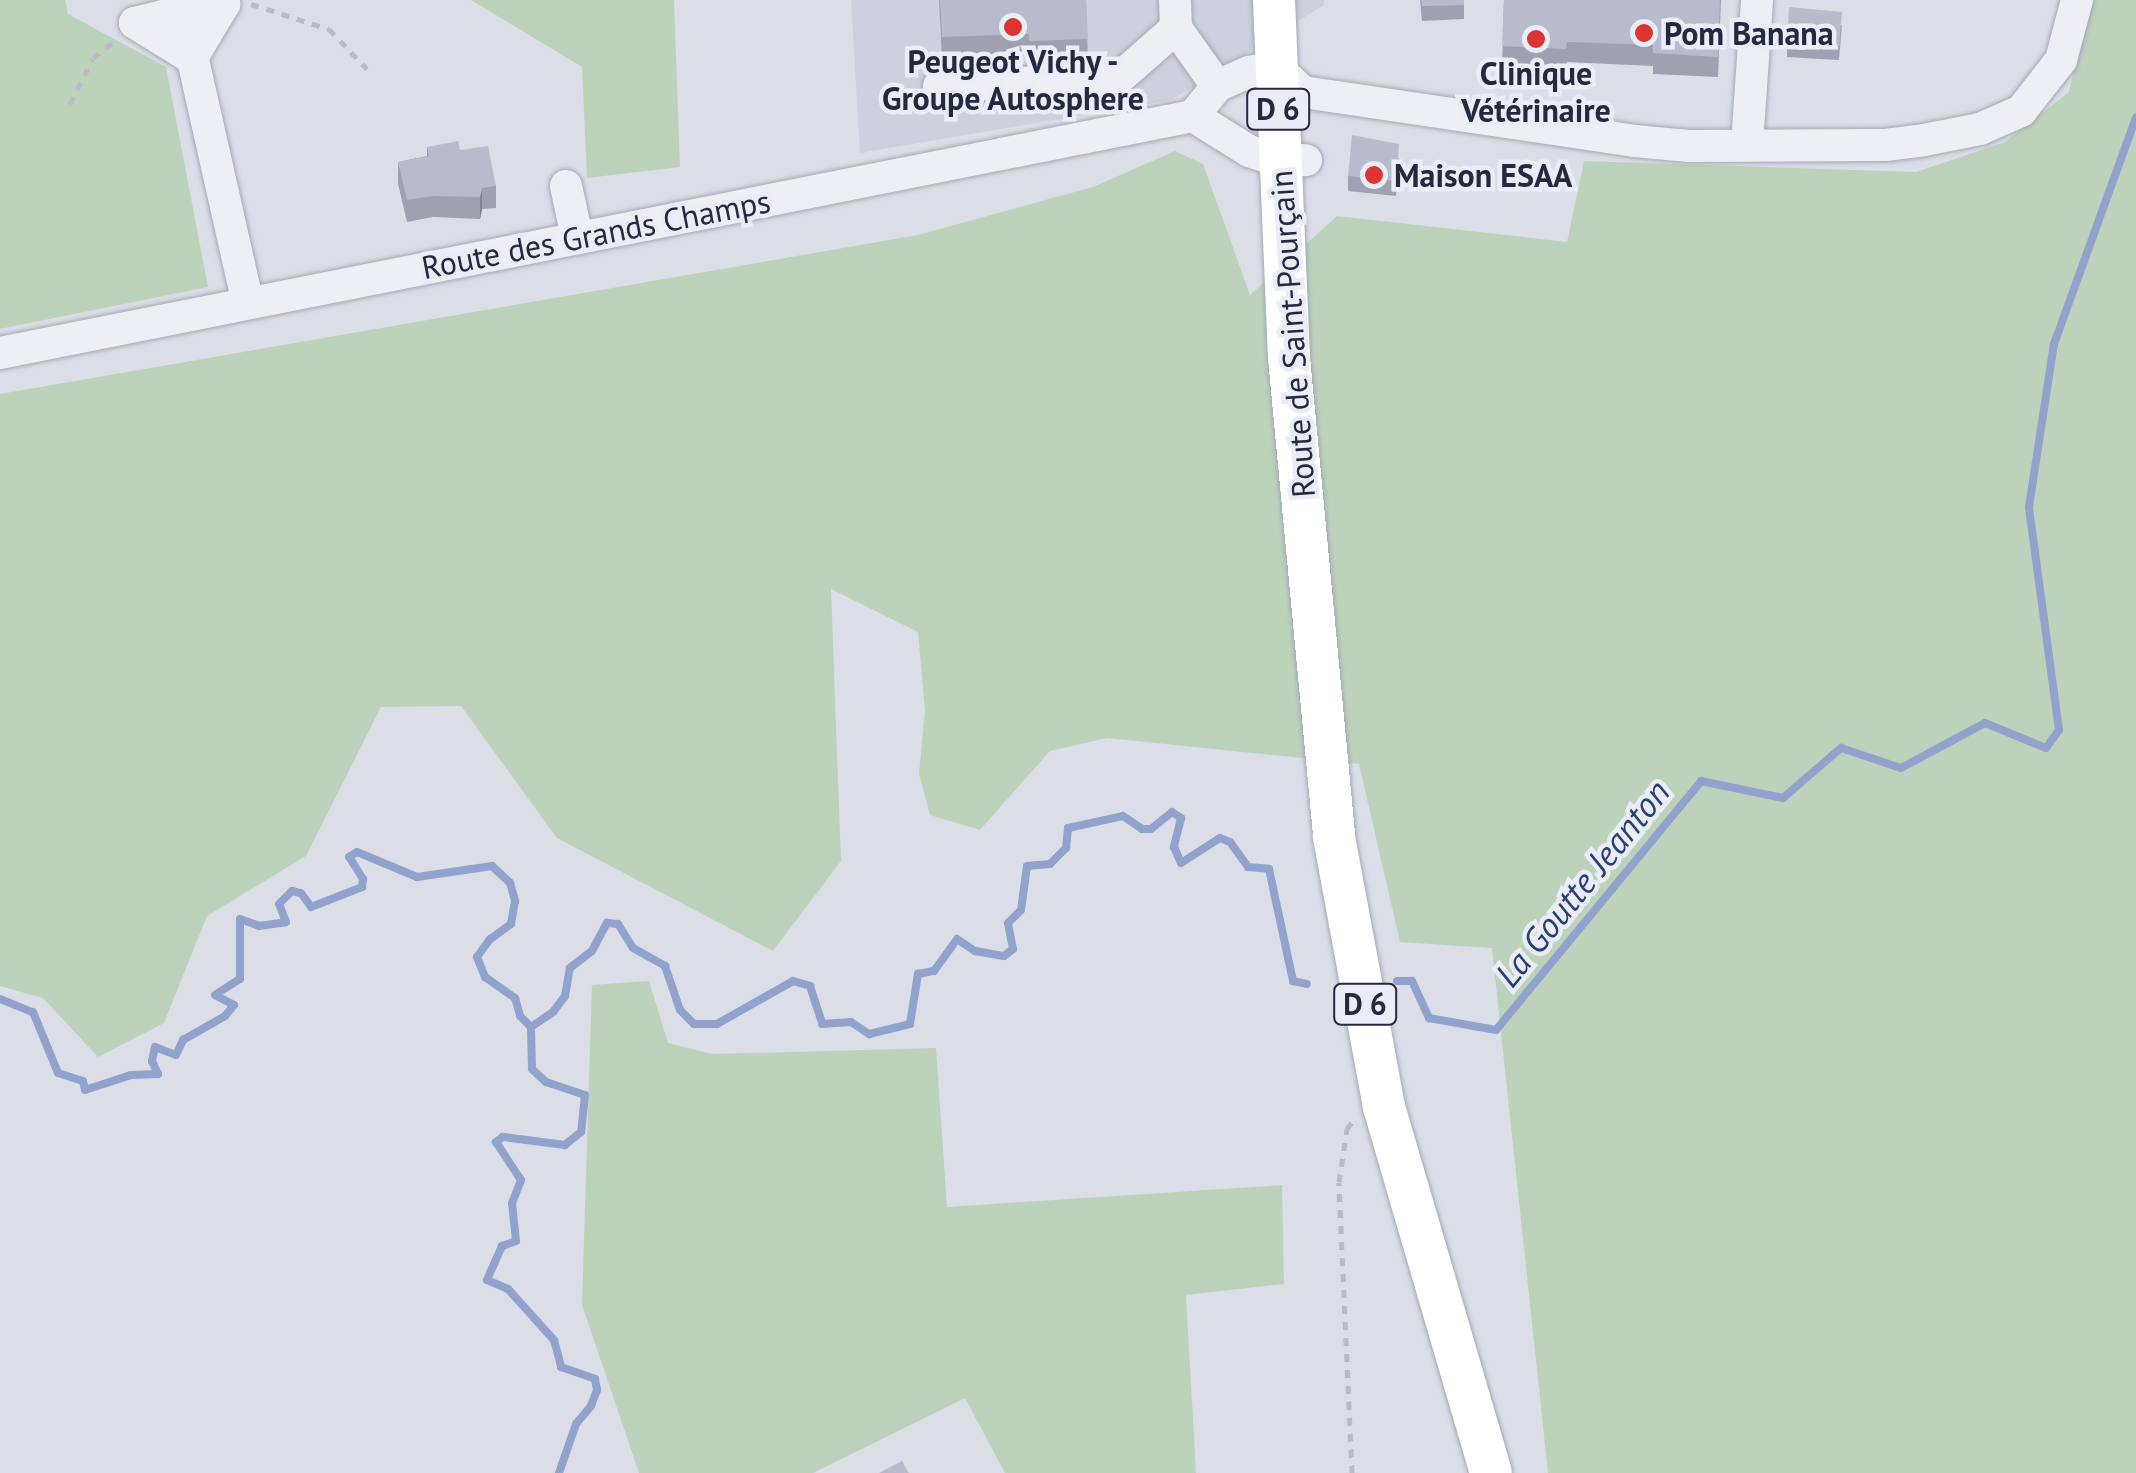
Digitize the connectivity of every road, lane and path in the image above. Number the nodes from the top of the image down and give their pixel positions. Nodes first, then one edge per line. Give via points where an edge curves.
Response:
1 (1274, 0) edge
2 (1300, 0) edge
3 (1757, 0) edge
4 (2077, 0) edge
5 (224, 4) junction
6 (182, 12) junction
7 (1175, 14) edge
8 (135, 24) junction
9 (192, 58) junction
10 (367, 69) dead end
11 (1290, 80) junction
12 (939, 86) dead end
13 (1217, 86) junction
14 (70, 104) dead end
15 (1193, 116) junction
16 (1748, 144) junction
17 (1293, 159) junction
18 (566, 186) dead end
19 (576, 237) junction
20 (248, 303) junction
21 (0, 353) edge
22 (1361, 1109) dead end
23 (1352, 1473) edge
24 (1492, 1473) edge

1 - 11 main road, Route de Saint-Pourçain / D 6
2 - 11 main road, Route de Saint-Pourçain / D 6
3 - 16 street
4 - 16 street via 2061,60 2044,86 2021,111 1980,130 1884,145
5 - 6 street
5 - 9 street
5 - 10 path via 238,0 329,29
6 - 8 street
6 - 9 street
7 - 12 street via 1118,80
7 - 13 street
8 - 9 street
8 - 14 path via 93,58
9 - 20 street
11 - 13 street via 1250,72
11 - 16 street via 1634,141
11 - 17 main road, Route de Saint-Pourçain / D 6
13 - 15 street
15 - 17 street via 1249,151
15 - 19 street, Route des Grands Champs
17 - 24 main road, Route de Saint-Pourçain / D 6 via 1289,358 1334,837 1384,1106
18 - 19 street
19 - 20 street, Route des Grands Champs
20 - 21 street, Route des Grands Champs
22 - 23 path via 1346,1129 1339,1182

